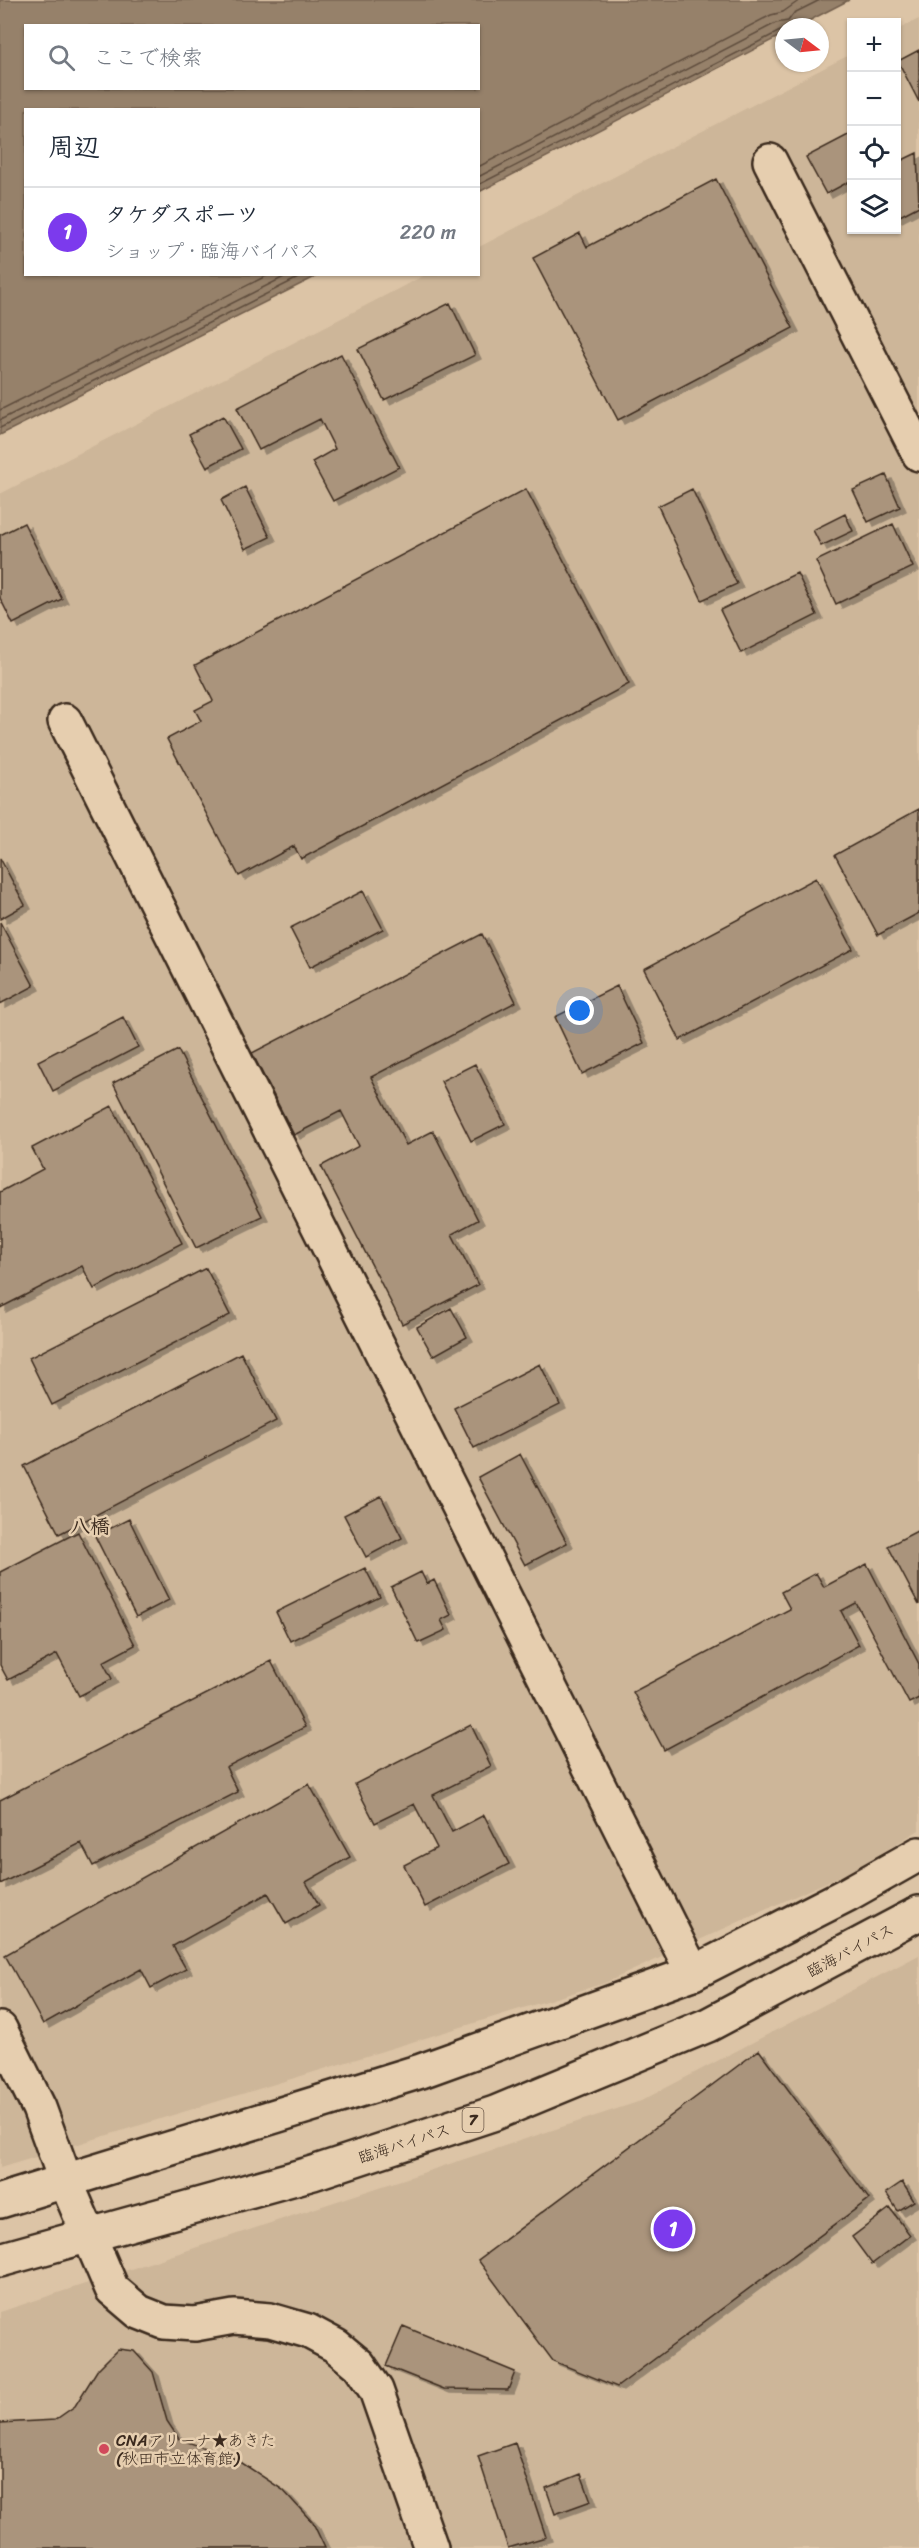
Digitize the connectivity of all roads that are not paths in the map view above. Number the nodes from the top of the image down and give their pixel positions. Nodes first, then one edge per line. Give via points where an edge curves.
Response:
1 (770, 161) dead end
2 (919, 454) edge
3 (65, 721) dead end
4 (919, 1854) edge
5 (919, 1913) edge
6 (693, 1973) junction
7 (0, 2030) edge
8 (66, 2182) junction
9 (0, 2201) edge
10 (88, 2237) junction
11 (0, 2260) edge
12 (431, 2548) edge

1 - 2 main road
3 - 6 main road
4 - 6 main road
5 - 10 main road, 臨海バイパス / 7 via 708,2025 495,2113 313,2173
6 - 8 main road via 421,2071
7 - 8 main road via 39,2108
8 - 9 main road
8 - 10 main road
10 - 11 main road, 臨海バイパス / 7
10 - 12 main road via 112,2289 139,2312 164,2322 195,2324 234,2318 270,2320 308,2331 336,2346 359,2365 376,2390

